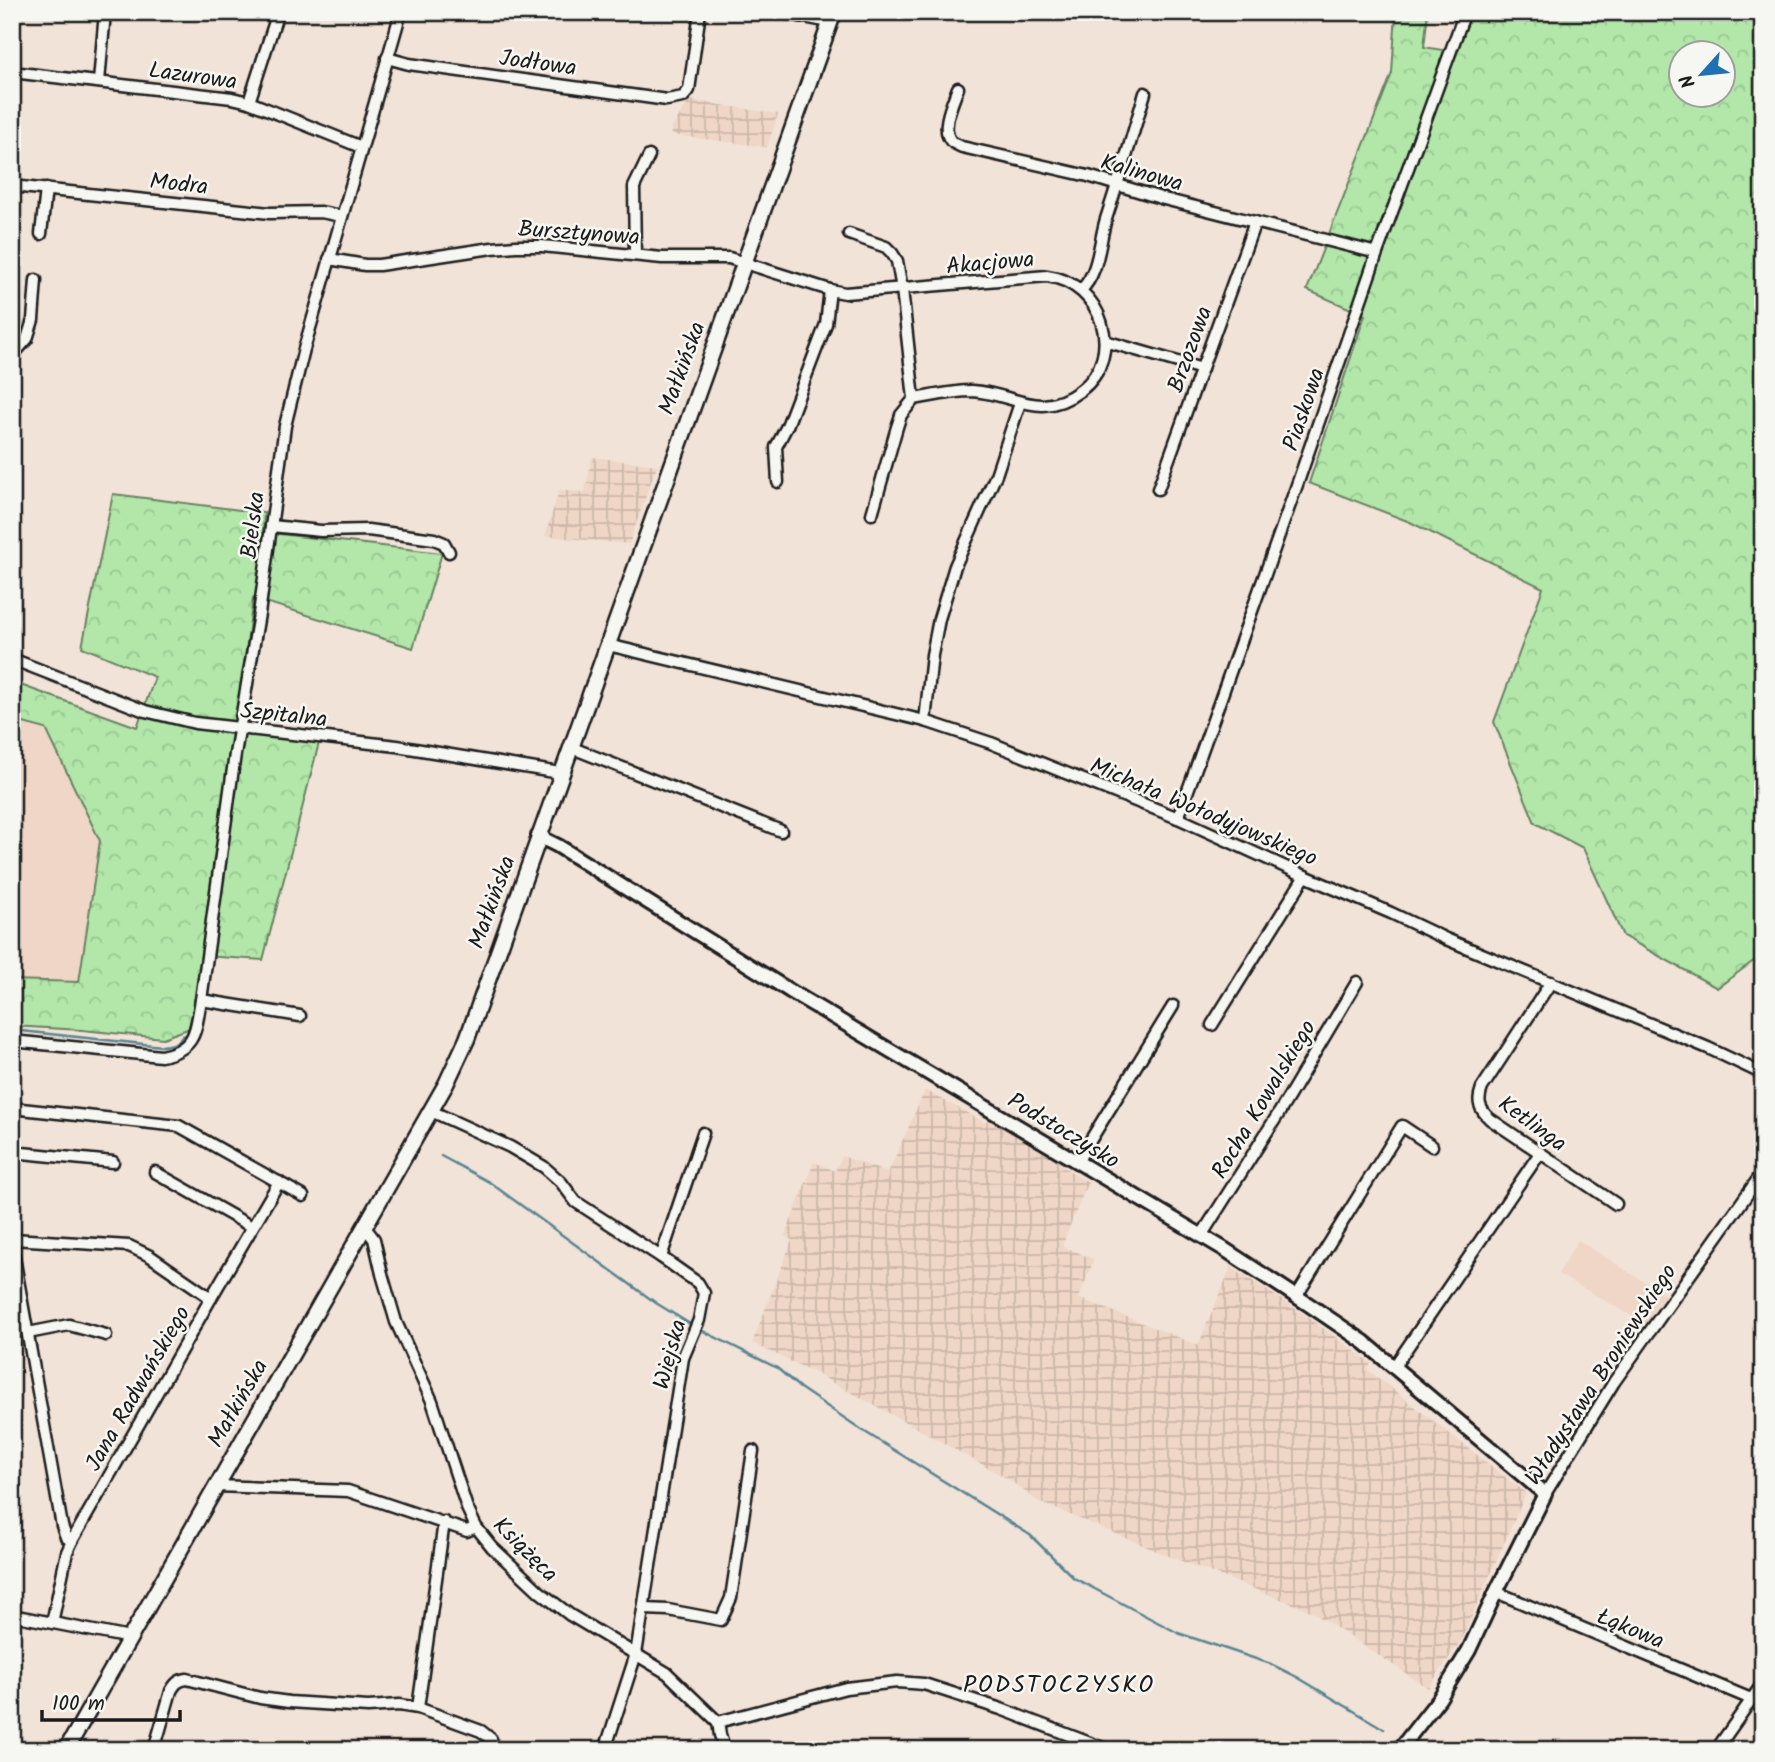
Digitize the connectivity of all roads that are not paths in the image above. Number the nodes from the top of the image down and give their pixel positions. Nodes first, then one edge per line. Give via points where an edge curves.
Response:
1 (105, 12) edge
2 (278, 12) edge
3 (401, 12) edge
4 (701, 12) edge
5 (777, 12) edge
6 (1465, 12) edge
7 (832, 17) edge
8 (387, 58) junction
9 (12, 72) edge
10 (99, 82) junction
11 (958, 88) dead end
12 (1145, 93) dead end
13 (249, 102) junction
14 (361, 147) junction
15 (649, 156) dead end
16 (1118, 185) junction
17 (12, 186) edge
18 (46, 189) junction
19 (341, 216) junction
20 (1255, 222) junction
21 (41, 234) dead end
22 (849, 234) dead end
23 (1377, 253) junction
24 (635, 255) junction
25 (329, 259) junction
26 (743, 262) junction
27 (36, 279) dead end
28 (902, 289) junction
29 (830, 290) junction
30 (1081, 290) junction
31 (1105, 341) junction
32 (12, 356) edge
33 (1202, 369) junction
34 (914, 399) junction
35 (1020, 403) junction
36 (778, 482) dead end
37 (1158, 489) dead end
38 (872, 514) dead end
39 (271, 526) junction
40 (449, 552) dead end
41 (608, 645) junction
42 (12, 659) edge
43 (925, 721) junction
44 (239, 728) junction
45 (570, 747) junction
46 (561, 773) junction
47 (1178, 818) junction
48 (781, 831) dead end
49 (538, 836) junction
50 (1305, 876) junction
51 (1357, 982) dead end
52 (1551, 982) junction
53 (201, 1000) junction
54 (1173, 1006) dead end
55 (300, 1016) dead end
56 (1212, 1025) dead end
57 (12, 1041) edge
58 (1763, 1074) edge
59 (12, 1108) edge
60 (431, 1111) junction
61 (703, 1133) dead end
62 (1432, 1146) dead end
63 (12, 1152) edge
64 (1540, 1153) junction
65 (113, 1162) dead end
66 (1077, 1162) junction
67 (155, 1172) dead end
68 (1763, 1172) edge
69 (278, 1182) junction
70 (303, 1196) dead end
71 (1616, 1204) dead end
72 (364, 1226) junction
73 (252, 1227) junction
74 (1201, 1236) junction
75 (12, 1239) edge
76 (12, 1246) edge
77 (661, 1257) junction
78 (1296, 1297) junction
79 (211, 1298) junction
80 (28, 1334) junction
81 (106, 1335) dead end
82 (1394, 1367) junction
83 (753, 1451) dead end
84 (216, 1486) junction
85 (1545, 1494) junction
86 (444, 1522) junction
87 (476, 1527) junction
88 (72, 1541) junction
89 (1496, 1592) junction
90 (645, 1609) junction
91 (12, 1615) edge
92 (52, 1623) junction
93 (130, 1637) junction
94 (636, 1654) junction
95 (1763, 1683) edge
96 (1751, 1699) junction
97 (418, 1708) junction
98 (718, 1722) junction
99 (66, 1750) edge
100 (154, 1750) edge
101 (493, 1750) edge
102 (605, 1750) edge
103 (725, 1750) edge
104 (1108, 1750) edge
105 (1399, 1750) edge
106 (1716, 1750) edge

1 - 10 street
2 - 13 street
3 - 8 street, Bielska
4 - 8 street, Jodłowa via 689,90 683,97 667,100
5 - 7 street
6 - 23 street, Piaskowa
7 - 26 main road, Małkińska
8 - 14 street, Bielska
9 - 10 street, Lazurowa
10 - 13 street, Lazurowa
11 - 16 street, Kalinowa via 947,131 952,142
12 - 16 street
13 - 14 street, Lazurowa
14 - 19 street, Bielska
15 - 24 street via 634,187
16 - 20 street, Kalinowa
16 - 30 street via 1091,278
17 - 18 street, Modra
18 - 19 street, Modra
18 - 21 street
19 - 25 street, Bielska
20 - 23 street, Kalinowa
20 - 33 street, Brzozowa
22 - 28 street via 892,253
23 - 47 street, Piaskowa
24 - 25 street, Bursztynowa via 516,246 379,265
24 - 26 street, Bursztynowa
25 - 39 street, Bielska via 290,404
26 - 29 street, Akacjowa
26 - 41 main road, Małkińska
27 - 32 street via 33,320 27,339
28 - 29 street, Akacjowa
28 - 30 street, Akacjowa via 1047,276
28 - 34 street
29 - 36 street via 826,324 776,447
30 - 31 street via 1098,313
31 - 33 street
31 - 35 street via 1098,369 1079,391 1051,404
33 - 37 street, Brzozowa
34 - 35 street via 973,391
34 - 38 street via 901,415
35 - 43 street via 996,475 955,566 939,619
39 - 40 street via 368,530 435,539
39 - 44 street, Bielska
41 - 43 street, Michała Wołodyjowskiego
41 - 45 main road, Małkińska
42 - 44 street, Szpitalna via 145,711
43 - 47 street, Michała Wołodyjowskiego
44 - 46 street, Szpitalna via 397,746
44 - 53 street, Bielska
45 - 46 main road, Małkińska
45 - 48 street
46 - 49 main road, Małkińska
47 - 50 street, Michała Wołodyjowskiego
49 - 60 main road, Małkińska via 467,1039
49 - 66 street, Podstoczysko
50 - 52 street, Michała Wołodyjowskiego
50 - 56 street
51 - 74 street, Rocha Kowalskiego
52 - 58 street, Michała Wołodyjowskiego
52 - 64 street, Ketlinga via 1479,1096 1483,1112
53 - 55 street
53 - 57 street, Bielska via 195,1035 176,1053 161,1056
54 - 66 street
59 - 69 street via 178,1126
60 - 72 main road, Małkińska
60 - 77 street, Wiejska via 544,1167 576,1202
61 - 77 street
62 - 78 street via 1402,1126
63 - 65 street
64 - 71 street, Ketlinga
64 - 82 street
66 - 74 street, Podstoczysko
67 - 73 street
68 - 85 street, Władysława Broniewskiego via 1615,1382
69 - 70 street
69 - 73 street, Jana Radwańskiego
72 - 84 main road, Małkińska
72 - 87 street, Książęca via 374,1239 396,1322 432,1401
73 - 79 street, Jana Radwańskiego
74 - 78 street, Podstoczysko
75 - 79 street via 130,1246
76 - 80 street
77 - 90 street, Wiejska via 698,1283 704,1293 699,1320 683,1358
78 - 82 street, Podstoczysko
79 - 88 street, Jana Radwańskiego
80 - 81 street via 69,1325
80 - 88 street via 62,1526
82 - 85 street, Podstoczysko
83 - 90 street via 731,1598 721,1620
84 - 86 street via 348,1492
84 - 93 main road, Małkińska
85 - 89 street, Władysława Broniewskiego
86 - 87 street via 467,1531
86 - 97 street
87 - 94 street, Książęca via 540,1592
88 - 92 street, Jana Radwańskiego
89 - 96 street, Łąkowa
89 - 105 street, Władysława Broniewskiego via 1439,1699
90 - 94 street, Wiejska
91 - 92 street
92 - 93 street
93 - 99 main road, Małkińska
94 - 98 street, Książęca via 667,1673
94 - 102 street, Wiejska
95 - 96 street
96 - 106 street
97 - 100 street via 289,1702 180,1679 171,1692
97 - 101 street via 481,1731 491,1739
98 - 103 street
98 - 104 street via 846,1688 897,1682 924,1684

